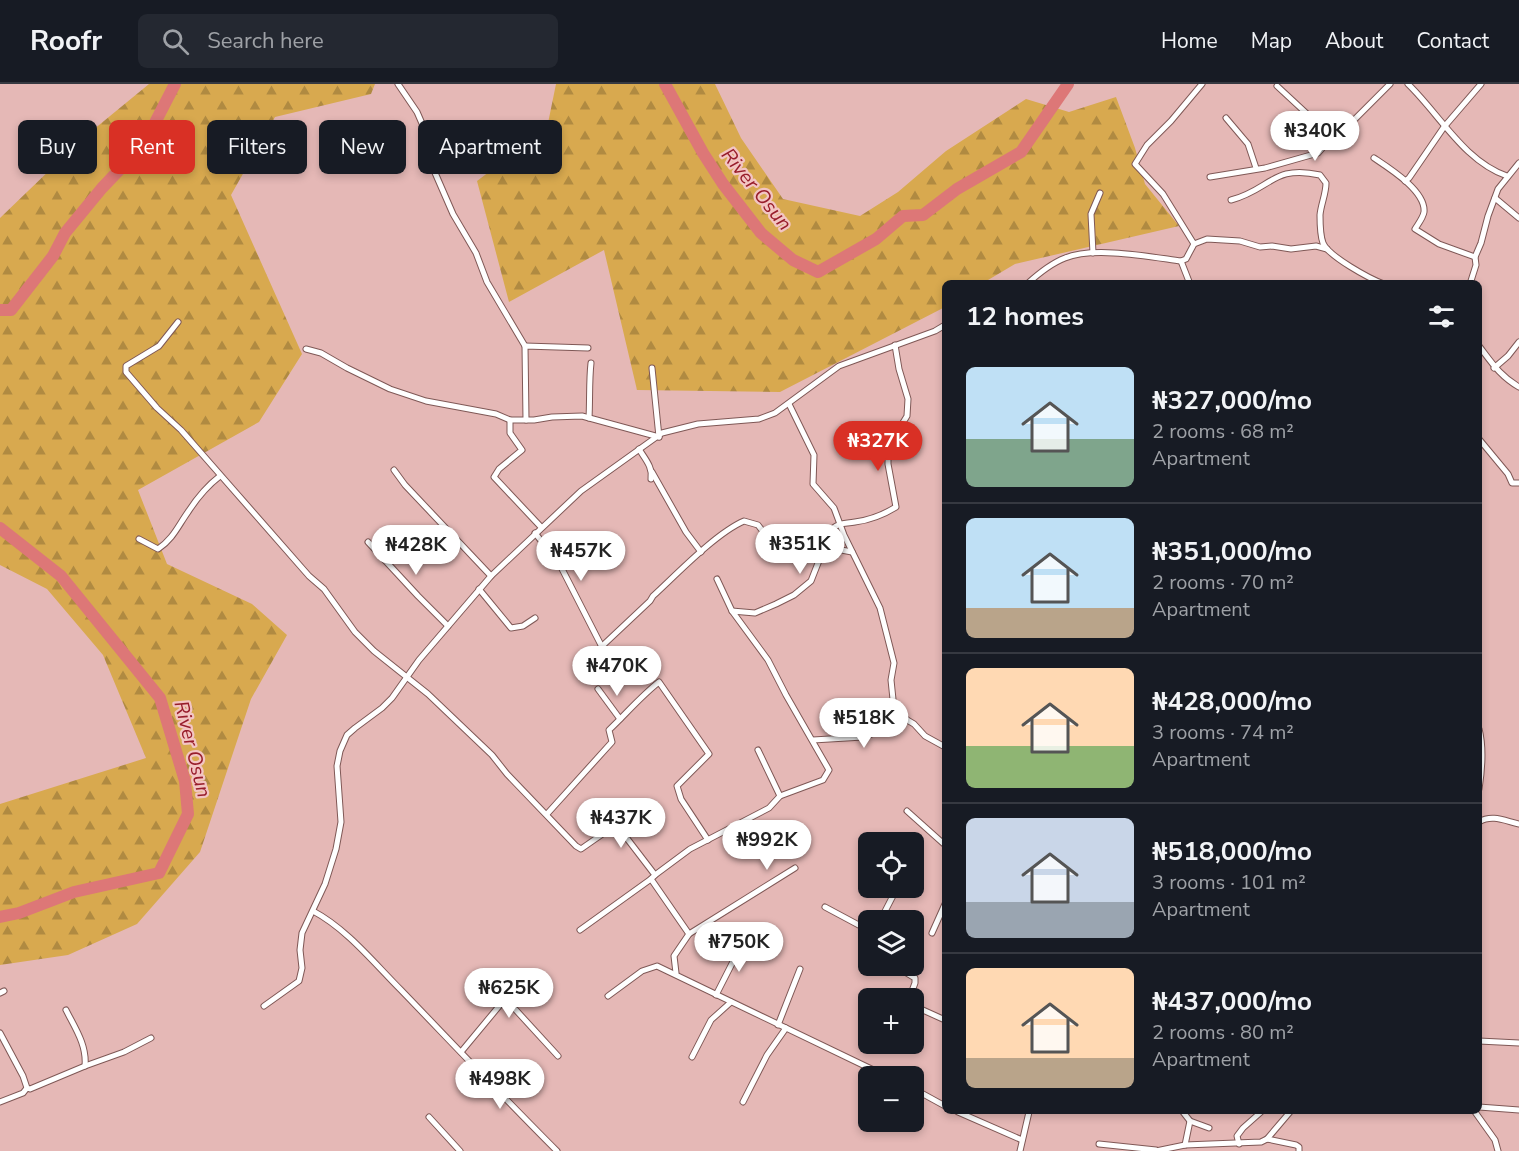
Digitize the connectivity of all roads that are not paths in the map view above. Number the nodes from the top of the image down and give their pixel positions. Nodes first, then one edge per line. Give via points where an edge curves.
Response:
1 (398, 84) edge
2 (1202, 84) edge
3 (1390, 84) edge
4 (1408, 84) edge
5 (1481, 84) edge
6 (1277, 85) edge
7 (1226, 118) dead end
8 (1444, 127) junction
9 (1332, 137) junction
10 (1374, 158) dead end
11 (1519, 163) edge
12 (1256, 168) junction
13 (1508, 176) junction
14 (1210, 177) dead end
15 (1405, 181) junction
16 (1100, 193) dead end
17 (1495, 198) junction
18 (1231, 200) dead end
19 (1519, 218) edge
20 (1194, 244) junction
21 (1327, 249) junction
22 (1093, 253) junction
23 (1475, 257) junction
24 (1181, 261) junction
25 (1035, 280) edge
26 (1188, 280) edge
27 (1373, 280) edge
28 (1471, 280) edge
29 (178, 322) dead end
30 (942, 327) edge
31 (1519, 342) edge
32 (895, 345) junction
33 (525, 346) junction
34 (588, 348) dead end
35 (306, 349) dead end
36 (1482, 351) edge
37 (591, 363) dead end
38 (652, 368) dead end
39 (1494, 369) junction
40 (1519, 387) edge
41 (789, 404) junction
42 (589, 418) junction
43 (510, 420) junction
44 (526, 420) junction
45 (659, 437) junction
46 (1482, 443) edge
47 (639, 449) junction
48 (394, 470) dead end
49 (220, 476) junction
50 (1512, 483) junction
51 (1519, 483) edge
52 (1519, 489) edge
53 (840, 523) junction
54 (541, 527) junction
55 (535, 533) junction
56 (139, 539) dead end
57 (770, 541) dead end
58 (368, 542) dead end
59 (836, 549) junction
60 (701, 552) junction
61 (852, 552) junction
62 (491, 576) junction
63 (717, 579) dead end
64 (479, 588) junction
65 (732, 611) junction
66 (535, 618) dead end
67 (448, 626) junction
68 (602, 647) junction
69 (581, 670) dead end
70 (408, 677) junction
71 (598, 689) dead end
72 (621, 719) junction
73 (906, 719) junction
74 (813, 740) junction
75 (942, 745) edge
76 (758, 750) dead end
77 (780, 796) junction
78 (907, 812) dead end
79 (547, 814) junction
80 (1482, 819) edge
81 (1519, 824) edge
82 (708, 840) junction
83 (942, 842) edge
84 (795, 868) dead end
85 (653, 877) junction
86 (825, 907) dead end
87 (313, 911) junction
88 (942, 911) edge
89 (858, 925) edge
90 (580, 930) dead end
91 (932, 933) dead end
92 (688, 934) junction
93 (743, 942) dead end
94 (800, 969) dead end
95 (676, 973) junction
96 (716, 995) junction
97 (608, 996) dead end
98 (731, 1002) junction
99 (264, 1006) dead end
100 (66, 1011) dead end
101 (924, 1011) edge
102 (942, 1019) edge
103 (778, 1025) junction
104 (786, 1028) junction
105 (0, 1034) edge
106 (151, 1038) dead end
107 (1482, 1041) edge
108 (1519, 1042) edge
109 (461, 1052) junction
110 (558, 1056) dead end
111 (692, 1057) dead end
112 (84, 1066) junction
113 (865, 1066) edge
114 (27, 1088) junction
115 (924, 1094) edge
116 (0, 1102) edge
117 (743, 1102) dead end
118 (942, 1104) edge
119 (1482, 1107) edge
120 (1519, 1110) edge
121 (963, 1114) edge
122 (1028, 1114) edge
123 (1185, 1114) edge
124 (1192, 1114) edge
125 (1259, 1114) edge
126 (1285, 1114) edge
127 (1476, 1114) edge
128 (429, 1117) dead end
129 (1190, 1120) junction
130 (1209, 1128) dead end
131 (1267, 1139) junction
132 (1022, 1140) junction
133 (1100, 1144) dead end
134 (1239, 1144) junction
135 (1185, 1145) junction
136 (460, 1151) edge
137 (557, 1151) edge
138 (1020, 1151) edge
139 (1156, 1151) edge
140 (1299, 1151) edge
141 (1498, 1151) edge

1 - 33 street via 424,128 429,159 453,214
2 - 20 street via 1135,164 1163,194
3 - 9 street
4 - 8 street
5 - 8 street
6 - 9 street
7 - 12 street via 1248,144
8 - 13 street via 1489,169
8 - 15 street
9 - 12 street via 1318,153
10 - 15 street
11 - 13 street
12 - 14 street
13 - 17 street
15 - 23 street via 1423,200 1424,214 1415,229 1439,244
16 - 22 street via 1091,214
17 - 19 street
17 - 23 street
18 - 21 street via 1279,175 1298,171 1320,175 1326,183 1320,218 1322,242
20 - 21 street via 1207,239 1260,247
20 - 24 street
21 - 27 street
22 - 24 street
22 - 25 street via 1064,258
23 - 28 street
24 - 26 street
29 - 49 street via 159,346 125,369
30 - 32 street
31 - 39 street
32 - 41 street via 839,366
32 - 53 street via 908,399 907,416 888,447 896,507 884,515
33 - 34 street
33 - 44 street
35 - 43 street via 390,389
36 - 39 street
37 - 42 street
38 - 45 street
39 - 40 street
41 - 45 street via 759,419 698,424
41 - 53 street via 814,455 813,484 834,508
42 - 44 street
42 - 45 street
43 - 44 street
43 - 54 street via 510,433 522,450 494,477
45 - 47 street
46 - 50 street
47 - 54 street via 581,491
47 - 60 street via 651,476
48 - 62 street
49 - 56 street via 196,500 167,543 158,549
49 - 70 street via 324,589 355,632
50 - 51 street
50 - 52 street
53 - 59 street via 832,529
53 - 61 street
54 - 55 street
55 - 62 street
55 - 68 street via 560,565
57 - 60 street via 758,525 744,521
58 - 67 street
59 - 61 street
59 - 65 street via 820,558 811,581 794,595 755,613
60 - 68 street
61 - 73 street via 880,608 894,663 893,702 897,714
62 - 64 street
63 - 65 street
64 - 66 street via 512,628
64 - 67 street
65 - 74 street via 768,660
67 - 70 street
68 - 69 street
70 - 79 street via 492,755
70 - 87 street via 382,708 348,735 340,751 337,766 341,822 325,884
71 - 72 street
72 - 79 street via 609,730 612,741
72 - 82 street via 659,682 709,754 677,786 681,799
73 - 74 street via 863,738
73 - 75 street
74 - 77 street via 829,771 823,780
76 - 77 street
77 - 82 street via 769,808
78 - 83 street
79 - 85 street via 580,849 614,826 619,828
80 - 81 street
82 - 85 street
84 - 92 street
85 - 90 street
85 - 92 street
86 - 89 street
87 - 99 street via 302,933 303,968 299,981
87 - 109 street via 353,942
88 - 91 street
92 - 95 street via 674,956
93 - 96 street
94 - 103 street
95 - 96 street
95 - 97 street via 657,966 648,968
96 - 98 street
98 - 103 street
98 - 111 street via 711,1020
100 - 112 street via 86,1056
101 - 102 street
103 - 104 street
104 - 113 street
104 - 117 street
105 - 114 street
106 - 112 street
107 - 108 street
109 - 110 street via 506,1004
109 - 137 street
112 - 114 street
114 - 116 street
115 - 118 street
119 - 120 street
121 - 132 street
122 - 132 street
123 - 129 street
124 - 129 street
125 - 134 street via 1237,1136
126 - 131 street
127 - 141 street
128 - 136 street
129 - 130 street
129 - 135 street
131 - 134 street
131 - 140 street via 1296,1145
132 - 138 street
133 - 139 street
134 - 135 street
135 - 139 street

